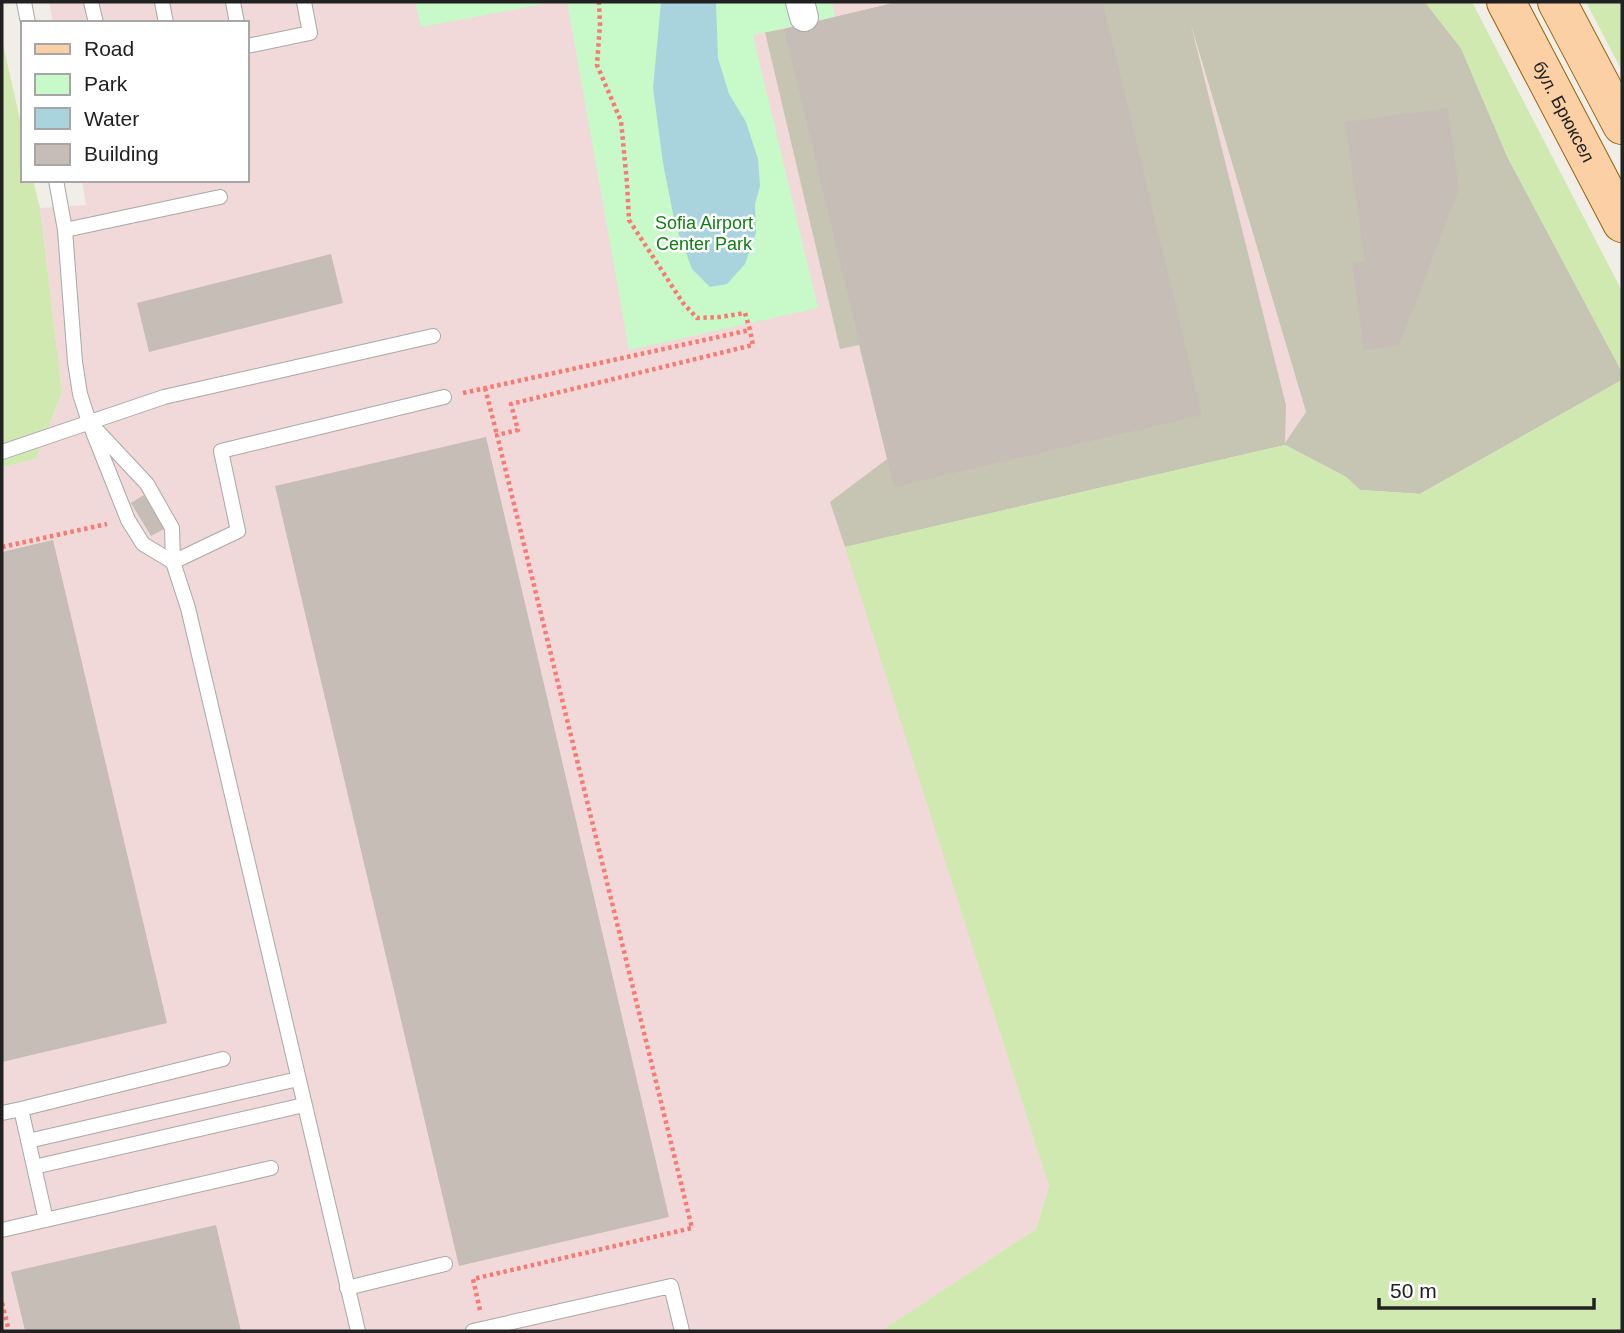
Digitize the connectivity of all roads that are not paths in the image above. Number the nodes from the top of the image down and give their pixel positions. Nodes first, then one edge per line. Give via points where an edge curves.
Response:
1 (24, 2) edge
2 (91, 2) edge
3 (162, 2) edge
4 (233, 2) edge
5 (304, 2) edge
6 (1506, 2) edge
7 (1557, 2) edge
8 (28, 21) edge
9 (96, 21) edge
10 (166, 21) edge
11 (237, 21) edge
12 (248, 46) edge
13 (1621, 122) edge
14 (56, 182) edge
15 (220, 197) dead end
16 (1622, 223) edge
17 (65, 230) junction
18 (433, 336) dead end
19 (444, 397) road end
20 (89, 422) junction
21 (2, 452) edge
22 (173, 562) junction
23 (223, 1059) dead end
24 (298, 1079) junction
25 (304, 1105) junction
26 (21, 1109) junction
27 (2, 1113) edge
28 (28, 1141) junction
29 (34, 1167) junction
30 (271, 1168) dead end
31 (46, 1220) junction
32 (2, 1230) edge
33 (445, 1265) dead end
34 (347, 1288) junction
35 (479, 1330) edge
36 (358, 1331) edge
37 (682, 1331) edge

1 - 8 lane
2 - 9 lane
3 - 10 lane
4 - 11 lane
5 - 12 lane via 310,33
6 - 16 main road, бул. Брюксел
7 - 13 main road
14 - 17 lane
15 - 17 lane
17 - 20 lane via 75,362
18 - 20 lane via 164,397
19 - 22 lane via 221,451 238,531
20 - 21 lane
20 - 22 lane via 128,520 143,544
20 - 22 lane via 147,484 172,528
22 - 24 lane via 188,608
23 - 26 lane
24 - 25 lane
24 - 28 lane
25 - 29 lane
25 - 34 lane
26 - 27 lane
26 - 28 lane
28 - 29 lane
29 - 31 lane
30 - 31 lane
31 - 32 lane
33 - 34 lane
34 - 36 lane
35 - 37 lane via 671,1286

